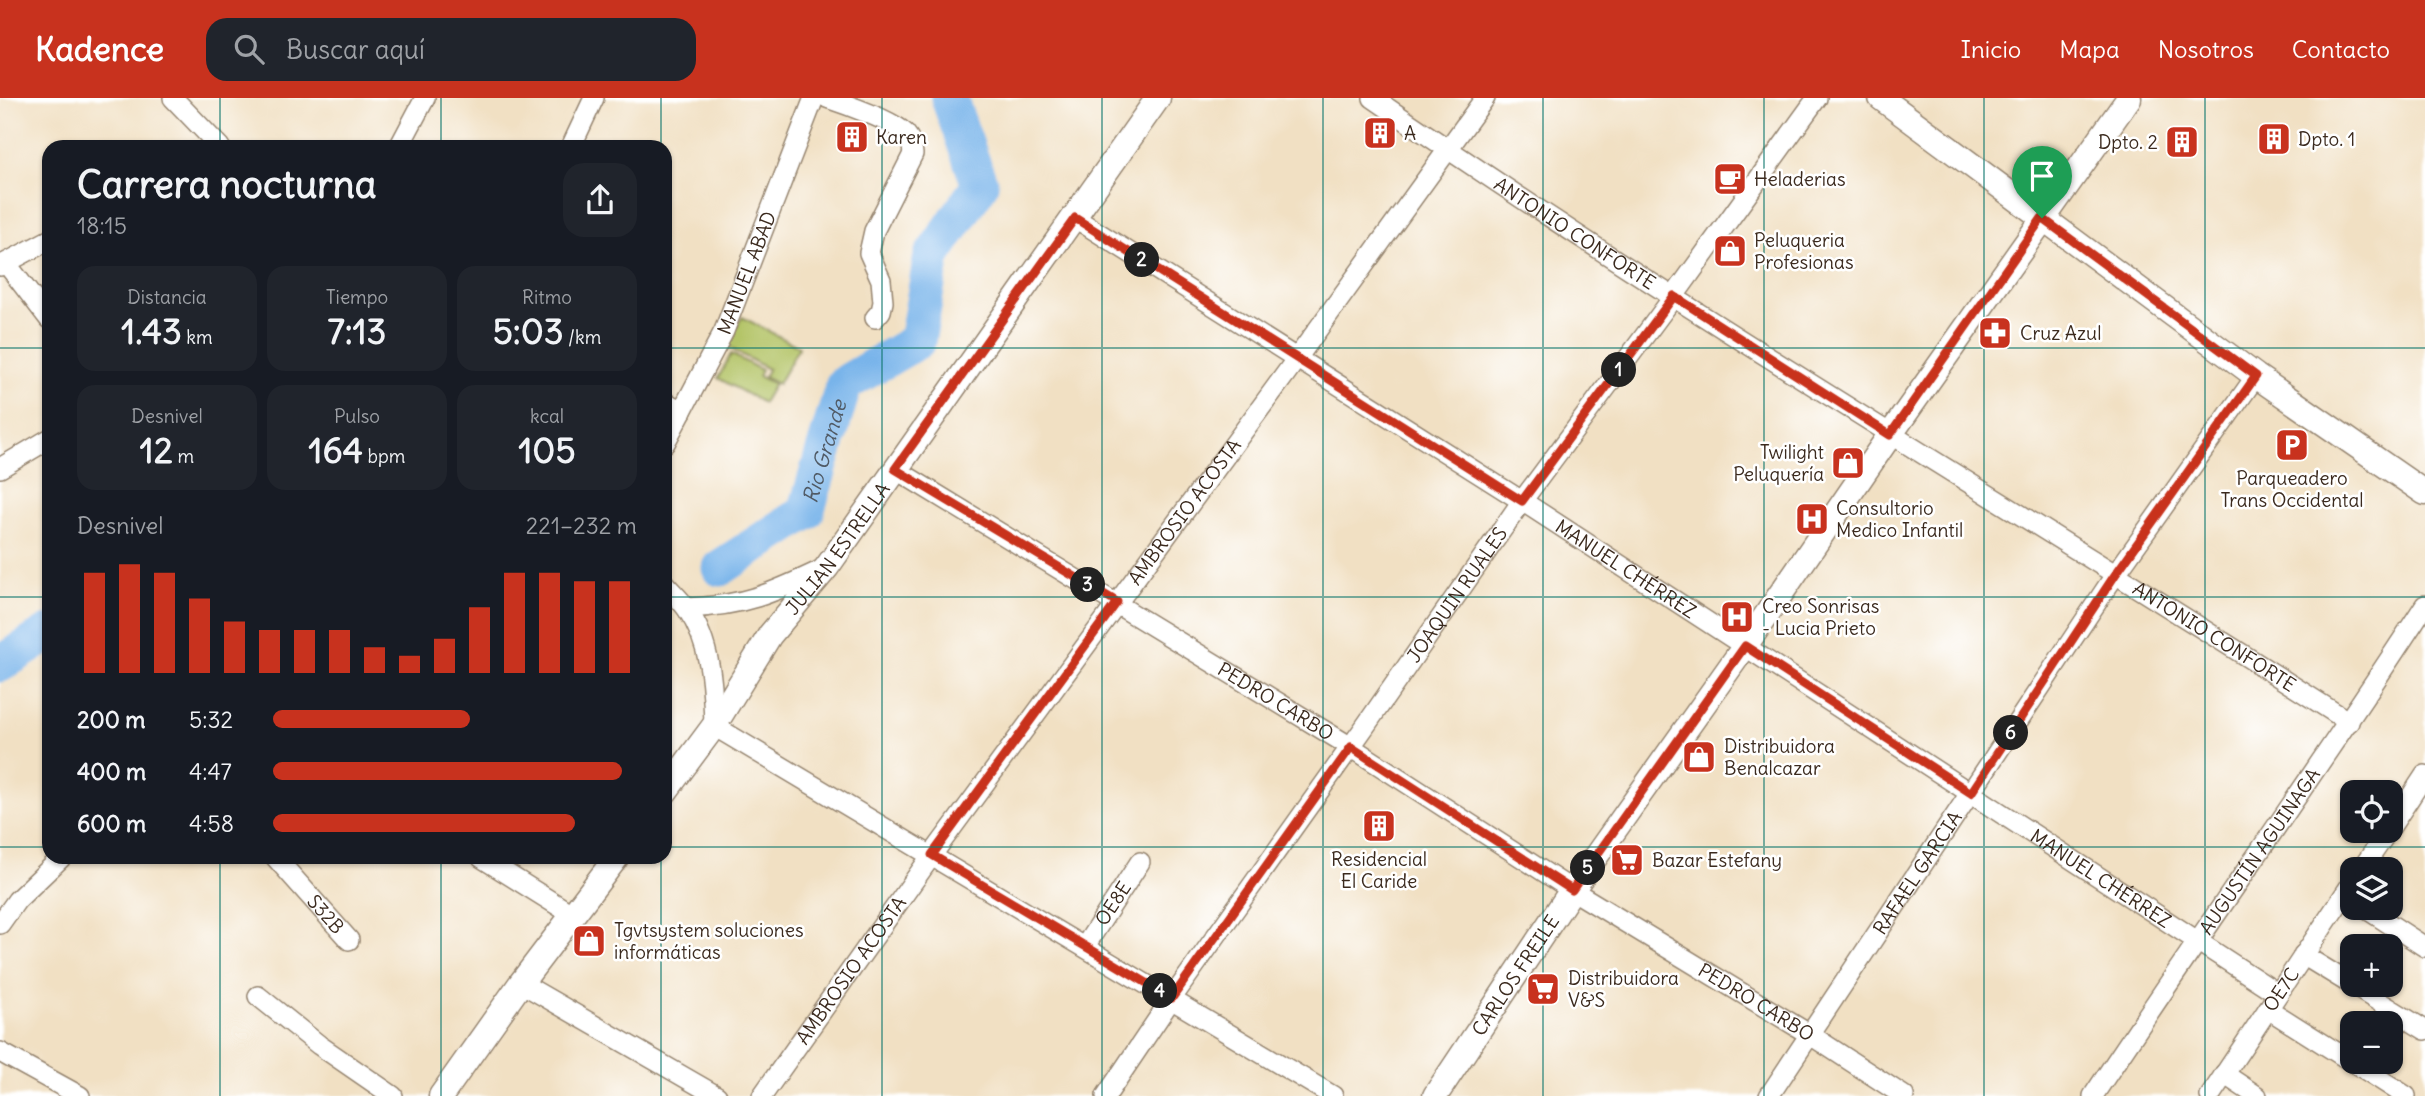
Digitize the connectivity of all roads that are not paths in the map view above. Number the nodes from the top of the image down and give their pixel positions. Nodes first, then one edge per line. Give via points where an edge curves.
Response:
1 (173, 98) edge
2 (425, 98) edge
3 (593, 98) edge
4 (814, 98) edge
5 (827, 98) edge
6 (1158, 98) edge
7 (1373, 98) edge
8 (1485, 98) edge
9 (1816, 98) edge
10 (1881, 98) edge
11 (2129, 98) edge
12 (212, 140) edge
13 (403, 140) edge
14 (574, 140) edge
15 (1447, 149) junction
16 (1075, 218) junction
17 (2042, 218) junction
18 (42, 244) edge
19 (3, 265) edge
20 (1674, 296) junction
21 (42, 311) edge
22 (876, 318) dead end
23 (1297, 358) junction
24 (2256, 376) junction
25 (674, 406) edge
26 (1890, 435) junction
27 (42, 443) edge
28 (0, 468) edge
29 (895, 469) junction
30 (2425, 493) edge
31 (1522, 501) junction
32 (827, 567) junction
33 (2115, 575) junction
34 (672, 592) edge
35 (1117, 602) junction
36 (2425, 605) edge
37 (687, 608) junction
38 (1745, 646) junction
39 (2349, 722) junction
40 (715, 726) junction
41 (1351, 747) junction
42 (2425, 775) edge
43 (672, 783) edge
44 (1971, 793) junction
45 (2403, 808) edge
46 (932, 855) junction
47 (1140, 862) dead end
48 (55, 864) edge
49 (280, 864) edge
50 (492, 864) edge
51 (611, 864) edge
52 (1572, 890) junction
53 (2340, 905) edge
54 (573, 915) junction
55 (2383, 920) edge
56 (0, 924) edge
57 (349, 940) dead end
58 (2196, 941) junction
59 (1085, 946) junction
60 (2425, 947) edge
61 (2303, 955) junction
62 (2340, 978) edge
63 (521, 983) junction
64 (258, 996) dead end
65 (2371, 997) edge
66 (1172, 998) junction
67 (2272, 1001) junction
68 (2425, 1030) edge
69 (1809, 1034) junction
70 (0, 1052) edge
71 (2340, 1053) edge
72 (2224, 1074) junction
73 (2371, 1074) edge
74 (80, 1096) edge
75 (393, 1096) edge
76 (440, 1096) edge
77 (717, 1096) edge
78 (762, 1096) edge
79 (1106, 1096) edge
80 (1333, 1096) edge
81 (1435, 1096) edge
82 (1769, 1096) edge
83 (1904, 1096) edge
84 (2093, 1096) edge
85 (2210, 1096) edge
86 (2257, 1096) edge
87 (2406, 1096) edge

1 - 12 street
2 - 13 street
3 - 14 street
4 - 25 street, MANUEL ABAD via 724,331
5 - 22 street via 903,131 912,142 913,154 874,231 869,253 882,288 883,302
6 - 16 street, JULIAN ESTRELLA
7 - 15 street, ANTONIO CONFORTE
8 - 15 street, AMBROSIO ACOSTA
9 - 20 street, JOAQUIN RUALES
10 - 17 street
11 - 17 street, CARLOS FREILE
15 - 20 street, ANTONIO CONFORTE
15 - 23 street, AMBROSIO ACOSTA
16 - 23 street, MANUEL CHÉRREZ
16 - 29 street, JULIAN ESTRELLA
17 - 24 street
17 - 26 street, CARLOS FREILE
18 - 19 street
19 - 21 street
20 - 26 street, ANTONIO CONFORTE
20 - 31 street, JOAQUIN RUALES
23 - 31 street, MANUEL CHÉRREZ
23 - 35 street, AMBROSIO ACOSTA
24 - 30 street
24 - 33 street, RAFAEL GARCIA
26 - 33 street, ANTONIO CONFORTE
26 - 38 street, CARLOS FREILE
27 - 28 street
29 - 32 street, JULIAN ESTRELLA
29 - 35 street, PEDRO CARBO
31 - 38 street, MANUEL CHÉRREZ
31 - 41 street, JOAQUIN RUALES
32 - 37 street via 751,600
32 - 40 street, JULIAN ESTRELLA via 770,635
33 - 39 street, ANTONIO CONFORTE
33 - 44 street, RAFAEL GARCIA
34 - 37 street
35 - 41 street, PEDRO CARBO
35 - 46 street, AMBROSIO ACOSTA
36 - 39 street, AUGUSTÍN AGUINAGA
37 - 40 street via 707,651
38 - 44 street, MANUEL CHÉRREZ
38 - 52 street, CARLOS FREILE
39 - 58 street, AUGUSTÍN AGUINAGA
40 - 43 street, JULIAN ESTRELLA
40 - 46 street
41 - 52 street, PEDRO CARBO
41 - 66 street, JOAQUIN RUALES
42 - 45 street
44 - 58 street, MANUEL CHÉRREZ
44 - 69 street, RAFAEL GARCIA
46 - 59 street
46 - 78 street, AMBROSIO ACOSTA
47 - 59 street, OE8E
48 - 56 street via 17,900
49 - 57 street, S32B
50 - 54 street
51 - 54 street
52 - 69 street, PEDRO CARBO
52 - 81 street, CARLOS FREILE
53 - 61 street, OE7C
54 - 63 street
55 - 60 street
58 - 67 street, MANUEL CHÉRREZ
58 - 84 street, AUGUSTÍN AGUINAGA
59 - 66 street
61 - 62 street
61 - 67 street, OE7C
63 - 76 street
63 - 77 street
64 - 75 street
65 - 68 street
66 - 79 street, JOAQUIN RUALES
66 - 80 street
67 - 71 street, MANUEL CHÉRREZ
67 - 72 street, OE7C
69 - 82 street, RAFAEL GARCIA
69 - 83 street, PEDRO CARBO
70 - 74 street
72 - 85 street, OE7C
72 - 86 street
73 - 87 street, MANUEL CHÉRREZ

